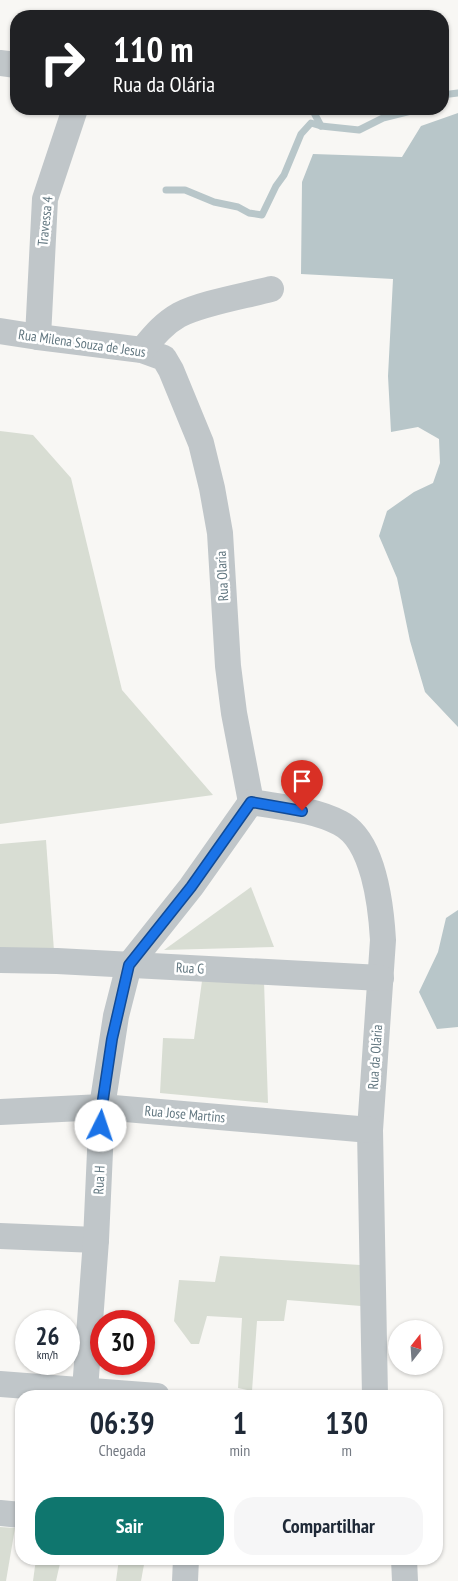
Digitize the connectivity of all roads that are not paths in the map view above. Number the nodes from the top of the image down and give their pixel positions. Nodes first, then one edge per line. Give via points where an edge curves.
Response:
1 (73, 115) edge
2 (272, 289) dead end
3 (0, 331) edge
4 (38, 337) junction
5 (153, 354) junction
6 (251, 802) junction
7 (0, 960) edge
8 (129, 965) junction
9 (381, 978) junction
10 (102, 1106) junction
11 (0, 1112) edge
12 (370, 1130) junction
13 (0, 1236) edge
14 (96, 1240) junction
15 (0, 1384) edge
16 (85, 1390) joint
17 (375, 1390) edge
18 (0, 1513) edge
19 (15, 1514) edge
20 (186, 1565) edge
21 (404, 1565) edge
22 (185, 1581) edge
23 (405, 1581) edge

1 - 4 street, Travessa 4 via 45,199
2 - 5 street via 180,315 156,333
3 - 4 street, Rua Milena Souza de Jesus
4 - 5 street, Rua Milena Souza de Jesus
5 - 6 street, Rua Olaria via 176,380 201,443 212,488 220,533 234,712
6 - 8 street, Rua H via 191,887
6 - 9 street, Rua da Olária via 323,816 339,822 355,834 368,859 382,913
7 - 8 street, Rua G
8 - 9 street, Rua G
8 - 10 street, Rua H via 115,1024
9 - 12 street, Rua da Olária
10 - 11 street, Rua Jose Martins
10 - 12 street, Rua Jose Martins
10 - 14 street, Rua H
12 - 17 street, Rua da Olária
13 - 14 street
14 - 16 street, Rua H
15 - 16 street
18 - 19 street
20 - 22 street
21 - 23 street

